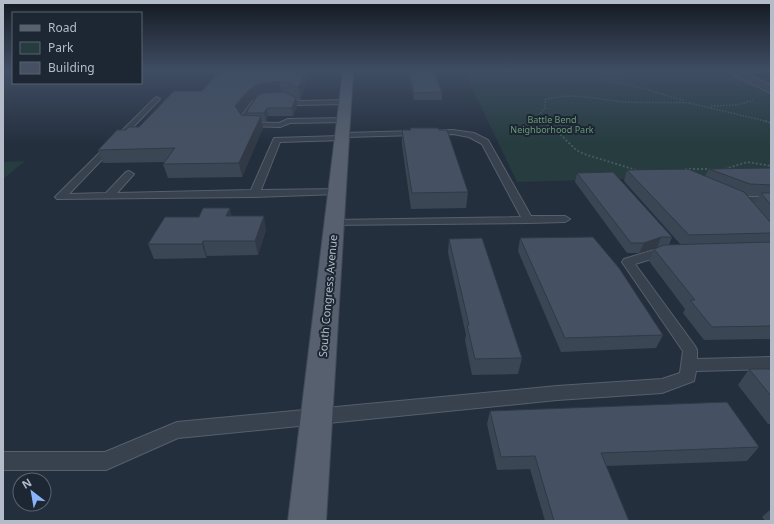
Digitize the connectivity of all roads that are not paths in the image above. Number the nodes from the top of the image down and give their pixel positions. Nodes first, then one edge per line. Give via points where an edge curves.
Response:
1 (346, 95) edge
2 (275, 96) edge
3 (263, 97) edge
4 (157, 99) dead end
5 (344, 124) junction
6 (129, 174) dead end
7 (338, 191) junction
8 (254, 194) junction
9 (109, 196) junction
10 (771, 200) edge
11 (752, 212) edge
12 (565, 219) dead end
13 (528, 220) junction
14 (335, 223) junction
15 (680, 252) edge
16 (771, 363) edge
17 (688, 365) junction
18 (317, 417) junction
19 (3, 461) edge
20 (307, 521) edge

1 - 5 main road, South Congress Avenue
2 - 5 lane via 289,97
3 - 5 lane via 253,103 243,119 246,124 280,125 288,121 302,120
4 - 9 lane via 60,197
5 - 7 main road, South Congress Avenue
5 - 8 lane via 277,140
5 - 13 lane via 453,132 471,135 485,142
6 - 9 lane
7 - 8 lane
7 - 14 main road, South Congress Avenue
8 - 9 lane
10 - 11 lane via 739,199
12 - 13 lane
13 - 14 lane
14 - 18 main road, South Congress Avenue
15 - 17 lane via 657,253 628,262 690,350
16 - 17 lane
17 - 18 lane via 688,377 662,386 557,393
18 - 19 lane via 177,430 106,461
18 - 20 main road, South Congress Avenue

